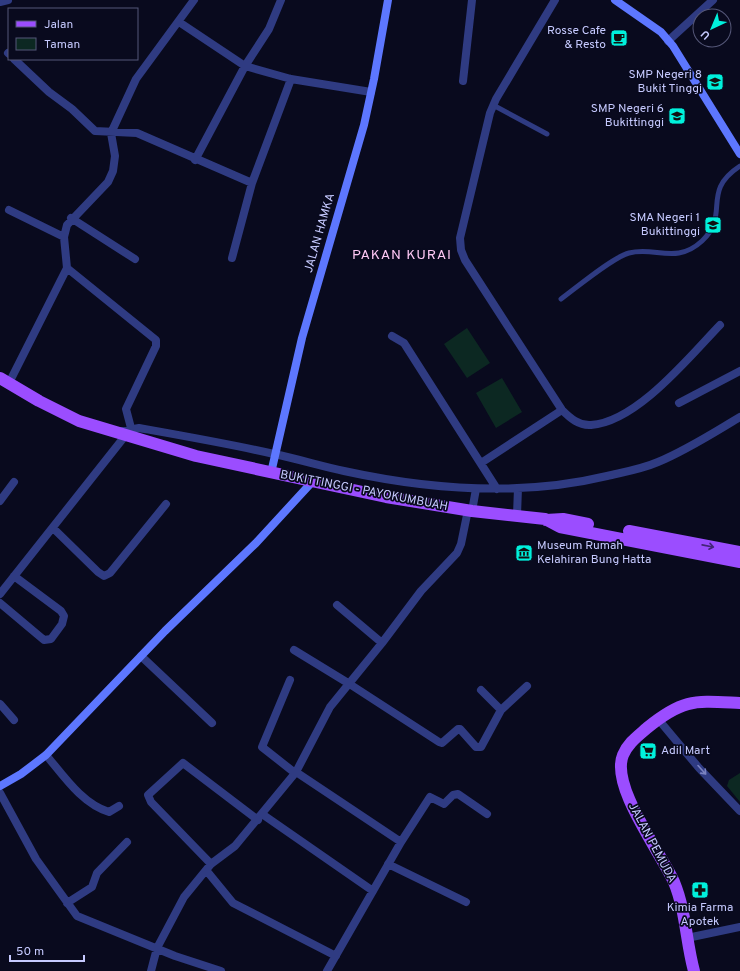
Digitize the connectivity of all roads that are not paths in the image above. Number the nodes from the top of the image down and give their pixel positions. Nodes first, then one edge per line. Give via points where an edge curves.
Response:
1 (8, 0) edge
2 (194, 0) edge
3 (281, 0) edge
4 (388, 0) edge
5 (472, 0) edge
6 (555, 0) edge
7 (615, 0) edge
8 (713, 0) edge
9 (0, 2) edge
10 (179, 22) junction
11 (668, 41) junction
12 (14, 60) edge
13 (245, 66) junction
14 (291, 79) junction
15 (463, 81) dead end
16 (371, 92) junction
17 (493, 105) junction
18 (111, 133) junction
19 (547, 134) dead end
20 (740, 154) edge
21 (195, 160) junction
22 (740, 166) edge
23 (252, 183) junction
24 (9, 210) dead end
25 (71, 218) junction
26 (64, 237) junction
27 (232, 258) dead end
28 (135, 259) dead end
29 (67, 268) junction
30 (561, 299) dead end
31 (720, 325) dead end
32 (392, 336) dead end
33 (740, 371) edge
34 (4, 381) edge
35 (679, 403) dead end
36 (562, 410) junction
37 (740, 417) edge
38 (124, 432) junction
39 (276, 454) junction
40 (481, 462) junction
41 (271, 473) junction
42 (312, 481) junction
43 (14, 482) dead end
44 (518, 488) junction
45 (476, 489) junction
46 (497, 489) junction
47 (0, 501) edge
48 (166, 504) dead end
49 (470, 511) junction
50 (517, 515) junction
51 (545, 520) junction
52 (53, 528) junction
53 (740, 552) edge
54 (740, 562) edge
55 (14, 576) junction
56 (0, 594) edge
57 (0, 604) edge
58 (337, 606) dead end
59 (382, 643) junction
60 (294, 650) dead end
61 (141, 656) junction
62 (290, 680) dead end
63 (348, 683) junction
64 (527, 686) dead end
65 (481, 690) dead end
66 (740, 703) edge
67 (0, 704) edge
68 (501, 710) junction
69 (658, 719) junction
70 (14, 720) dead end
71 (212, 723) dead end
72 (46, 755) junction
73 (296, 772) junction
74 (0, 786) edge
75 (0, 793) edge
76 (119, 806) dead end
77 (740, 811) edge
78 (487, 814) dead end
79 (260, 817) junction
80 (127, 842) dead end
81 (401, 842) junction
82 (388, 864) junction
83 (208, 867) junction
84 (373, 891) junction
85 (466, 902) dead end
86 (67, 903) junction
87 (740, 927) edge
88 (687, 938) junction
89 (157, 948) junction
90 (336, 956) junction
91 (151, 971) edge
92 (221, 971) edge
93 (327, 971) edge
94 (694, 971) edge

1 - 9 street
2 - 10 street
3 - 13 street via 269,29
4 - 16 street, JALAN HAMKA
5 - 15 street
6 - 17 street
7 - 11 street via 661,32
8 - 11 street
10 - 13 street
10 - 18 street via 141,71
11 - 20 street
12 - 18 street via 49,92 72,108 95,131
13 - 14 street
13 - 21 street
14 - 16 street
14 - 23 street
16 - 39 street, JALAN HAMKA via 364,125 302,338
17 - 19 lane
17 - 36 street via 460,238 461,250
18 - 21 street via 137,133
18 - 25 street via 115,165 108,182
21 - 23 street
22 - 30 lane via 723,181 716,200 715,225 702,241 686,251 670,254 636,252 623,255
23 - 27 street
24 - 26 street
25 - 26 street via 64,231
25 - 28 street
26 - 29 street
29 - 34 street
29 - 38 street via 156,340 156,346 126,409
31 - 36 street via 658,390 625,412 590,425 575,422
32 - 40 street via 404,343
33 - 35 street
34 - 38 main road, BUKITTINGGI - PAYOKUMBUAH via 79,421
36 - 40 street
37 - 44 street via 683,451 657,463 572,484
38 - 39 street via 139,428
38 - 41 main road, BUKITTINGGI - PAYOKUMBUAH via 196,456
38 - 52 street
39 - 41 street, JALAN HAMKA
39 - 45 street via 344,471 414,483
40 - 46 street
41 - 42 main road, BUKITTINGGI - PAYOKUMBUAH
42 - 49 main road, BUKITTINGGI - PAYOKUMBUAH
42 - 61 street via 237,563
43 - 47 street
44 - 46 street
44 - 50 street
45 - 46 street
45 - 49 street
48 - 52 street via 110,573 104,576
49 - 50 main road, BUKITTINGGI - PAYOKUMBUAH
49 - 59 street via 457,553 421,591
50 - 51 main road, BUKITTINGGI - PAYOKUMBUAH
51 -> 53 main road via 563,519
51 - 54 main road, BUKITTINGGI - PAYOKUMBUAH via 560,527
52 - 55 street
55 - 56 street
55 - 57 street via 61,611 64,616 62,624 51,639 44,640
58 - 59 street
59 - 63 street
60 - 63 street
61 - 71 street
61 - 72 street
62 - 73 street via 262,747
63 - 68 street via 442,743 458,729 479,748
63 - 73 street via 326,712
64 - 68 street
65 - 68 street
66 - 69 main road, JALAN PEMUDA via 692,702 674,708
67 - 70 street
69 -> 77 street
69 - 88 main road, JALAN PEMUDA via 633,739 623,756 622,769 629,801 680,898
72 - 74 street
72 - 76 street via 81,795 109,812
73 - 79 street
73 - 81 street
75 - 86 street via 36,859
78 - 81 street via 458,794 453,795 444,804 430,797
79 - 83 street via 235,846
79 - 83 street via 223,796 183,763 162,784 155,787 148,795 149,799
79 - 84 street
80 - 86 street via 97,873 92,887
81 - 82 street
82 - 84 street
82 - 85 street
83 - 89 street via 180,903
83 - 90 street via 233,903
84 - 90 street
86 - 89 street via 74,913 84,919
87 - 88 street
88 - 94 main road, JALAN PEMUDA
89 - 91 street
89 - 92 street
90 - 93 street

